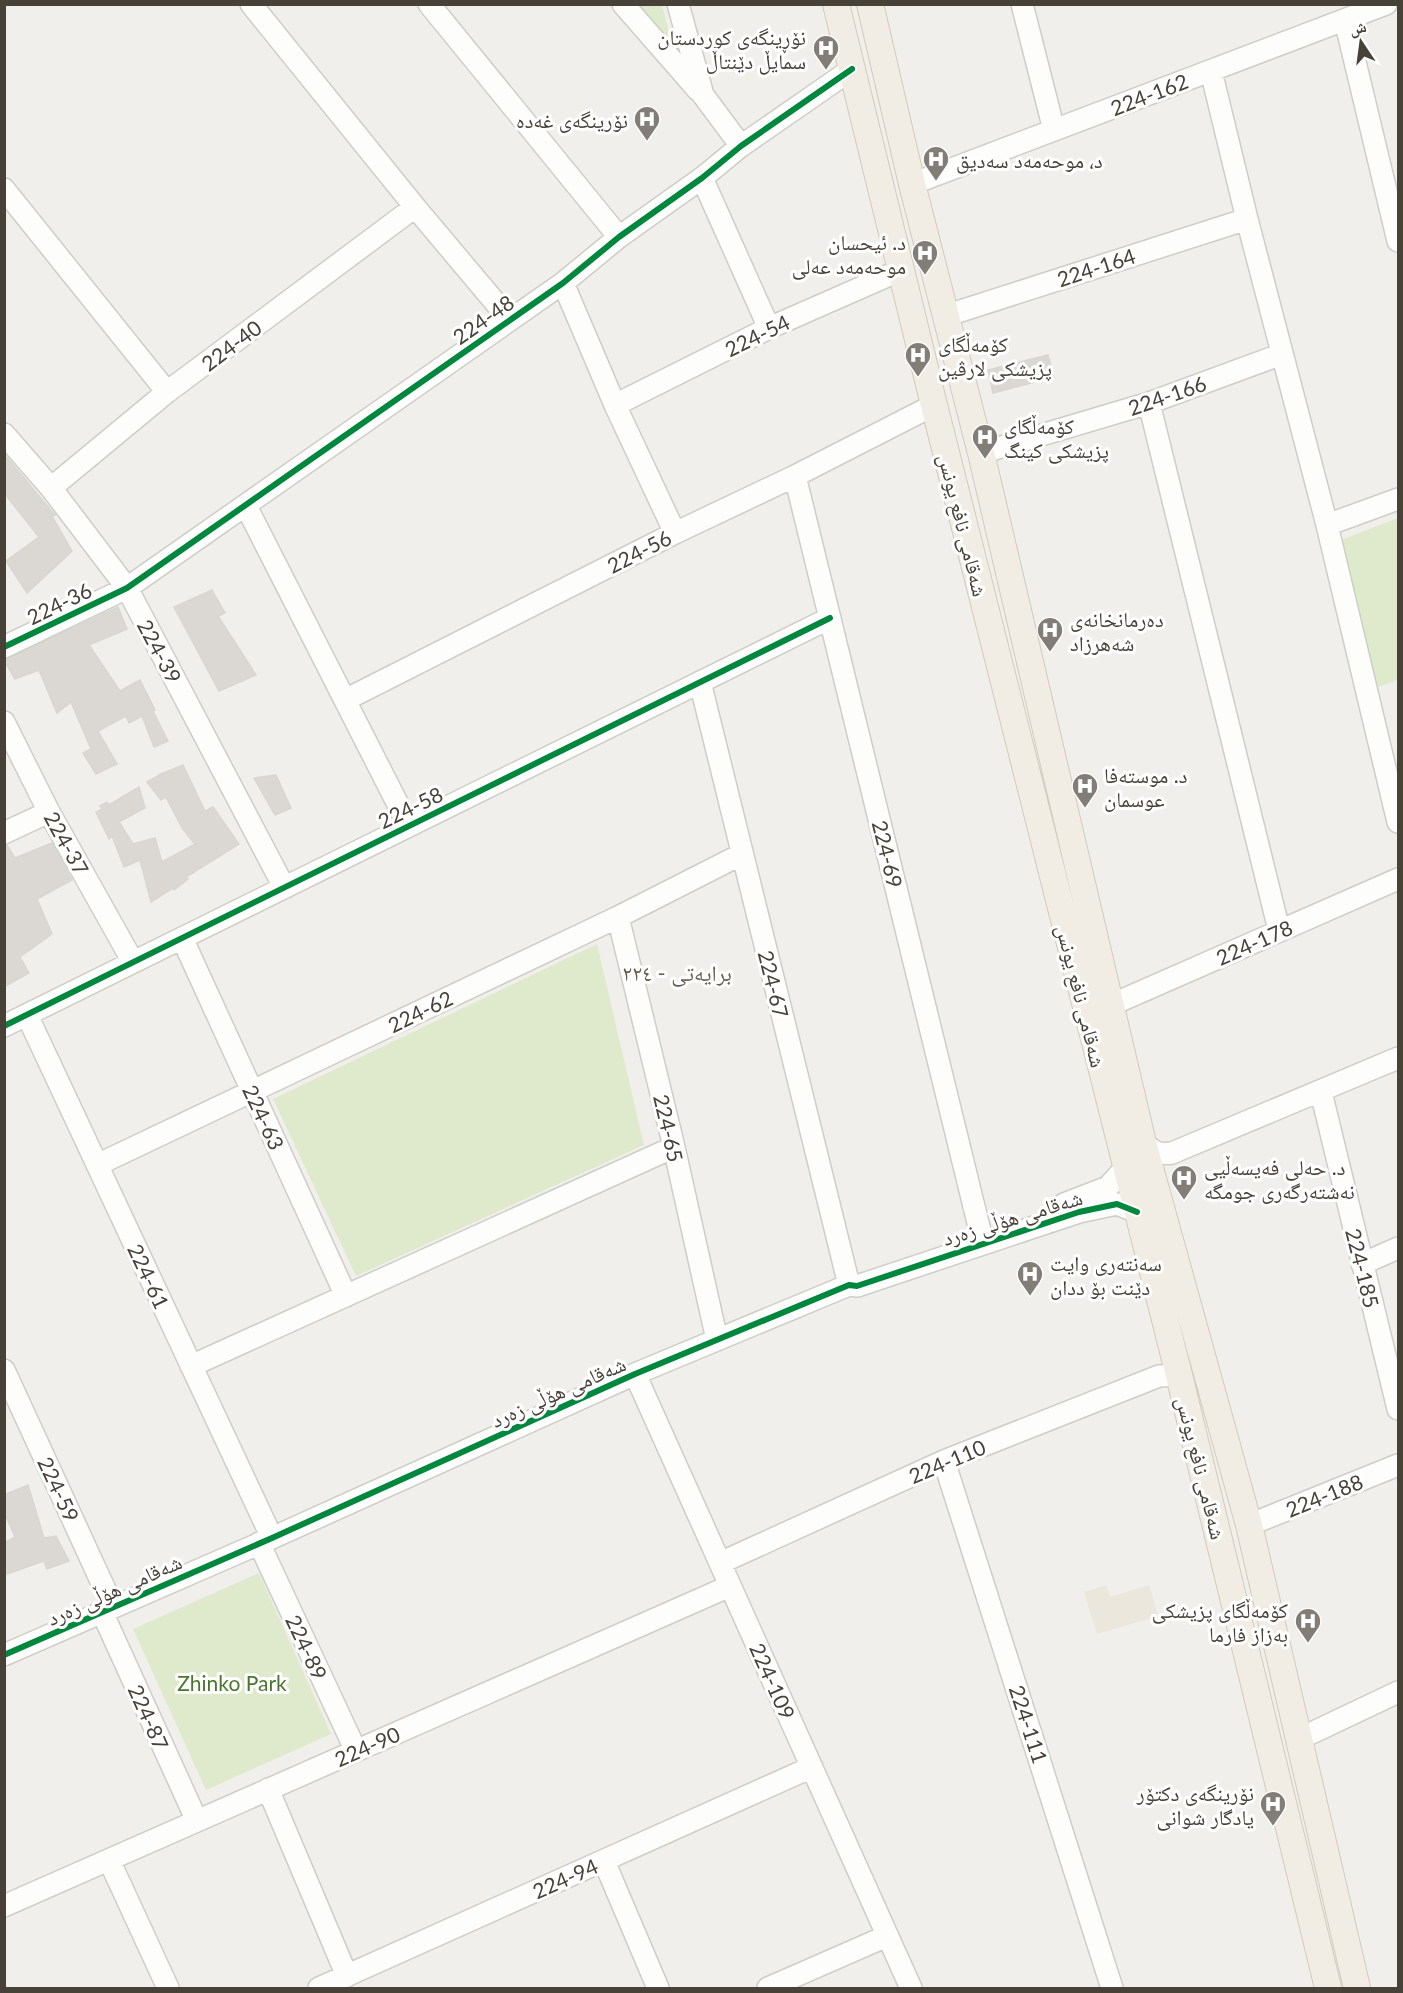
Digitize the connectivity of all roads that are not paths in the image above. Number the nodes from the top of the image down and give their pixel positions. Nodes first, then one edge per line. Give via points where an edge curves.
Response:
1 (250, 4) edge
2 (429, 4) edge
3 (623, 4) edge
4 (678, 4) edge
5 (836, 4) edge
6 (870, 4) edge
7 (1022, 4) edge
8 (1386, 4) edge
9 (1345, 20) junction
10 (852, 69) junction
11 (1211, 71) junction
12 (703, 95) junction
13 (1054, 130) junction
14 (741, 146) junction
15 (702, 178) junction
16 (912, 184) junction
17 (4, 189) edge
18 (415, 207) junction
19 (1247, 219) junction
20 (620, 237) junction
21 (1398, 241) edge
22 (901, 270) junction
23 (563, 283) junction
24 (945, 316) junction
25 (510, 320) junction
26 (769, 328) junction
27 (1282, 354) junction
28 (167, 392) junction
29 (1149, 403) junction
30 (615, 405) junction
31 (934, 405) junction
32 (4, 434) edge
33 (981, 453) junction
34 (795, 476) junction
35 (51, 488) junction
36 (1398, 499) edge
37 (246, 506) junction
38 (1327, 525) junction
39 (675, 533) junction
40 (127, 588) junction
41 (1012, 589) junction
42 (984, 603) junction
43 (830, 618) junction
44 (4, 647) edge
45 (700, 682) junction
46 (345, 700) junction
47 (4, 722) edge
48 (49, 812) junction
49 (1398, 822) edge
50 (409, 826) junction
51 (4, 832) edge
52 (742, 854) junction
53 (1398, 879) edge
54 (284, 887) junction
55 (618, 917) junction
56 (1279, 930) junction
57 (182, 938) junction
58 (133, 962) junction
59 (1111, 1005) junction
60 (27, 1015) junction
61 (4, 1026) edge
62 (1398, 1058) edge
63 (252, 1091) junction
64 (1321, 1092) junction
65 (1142, 1139) junction
66 (674, 1147) junction
67 (1172, 1153) junction
68 (97, 1165) junction
69 (1125, 1168) junction
70 (1156, 1188) junction
71 (1137, 1212) junction
72 (980, 1231) junction
73 (1398, 1248) edge
74 (1362, 1264) junction
75 (849, 1285) junction
76 (346, 1296) junction
77 (717, 1340) junction
78 (191, 1366) junction
79 (4, 1370) edge
80 (635, 1374) junction
81 (1179, 1375) junction
82 (1398, 1409) edge
83 (944, 1461) junction
84 (1398, 1465) edge
85 (1249, 1525) junction
86 (265, 1541) junction
87 (720, 1563) junction
88 (730, 1586) junction
89 (108, 1610) junction
90 (4, 1655) edge
91 (1398, 1692) edge
92 (1299, 1739) junction
93 (356, 1751) junction
94 (812, 1767) junction
95 (268, 1790) junction
96 (197, 1821) junction
97 (109, 1860) junction
98 (604, 1861) junction
99 (4, 1906) edge
100 (887, 1936) junction
101 (347, 1976) junction
102 (168, 1989) edge
103 (319, 1989) edge
104 (658, 1989) edge
105 (768, 1989) edge
106 (910, 1989) edge
107 (1113, 1989) edge
108 (1328, 1989) edge
109 (1357, 1989) edge

1 - 18 street
2 - 20 street
3 - 12 street
4 - 12 street
5 - 10 main road, شەقامی نافع یونس
6 - 16 main road, شەقامی نافع یونس
7 - 13 street
8 - 9 street, 224-162
9 - 11 street, 224-162
9 - 21 street
10 - 14 street, 224-48
10 - 22 main road, شەقامی نافع یونس
11 - 13 street, 224-162
11 - 19 street
12 - 14 street
13 - 16 street, 224-162
14 - 15 street, 224-48
15 - 20 street, 224-48
15 - 26 street
16 - 24 main road, شەقامی نافع یونس
17 - 28 street
18 - 25 street
18 - 28 street, 224-40
19 - 24 street, 224-164
19 - 27 street
20 - 23 street, 224-48
22 - 26 street, 224-54
22 - 31 main road, شەقامی نافع یونس
23 - 25 street, 224-48
23 - 30 street
24 - 33 main road, شەقامی نافع یونس
25 - 37 street, 224-48
26 - 30 street, 224-54
27 - 29 street, 224-166
27 - 38 street
28 - 35 street, 224-40
29 - 33 street, 224-166
29 - 56 street
30 - 39 street
31 - 34 street, 224-56
31 - 42 main road, شەقامی نافع یونس
32 - 35 street, 224-39
33 - 41 main road, شەقامی نافع یونس
34 - 39 street, 224-56
34 - 43 street, 224-69
35 - 40 street, 224-39
36 - 38 street
37 - 40 street, 224-48
37 - 46 street
38 - 49 street
39 - 46 street, 224-56
40 - 44 street, 224-36
40 - 54 street, 224-39
41 - 42 main road
41 - 59 main road, شەقامی نافع یونس
42 - 69 main road, شەقامی نافع یونس
43 - 45 street, 224-58
43 - 72 street, 224-69
45 - 50 street, 224-58
45 - 52 street, 224-67
46 - 50 street
47 - 48 street, 224-37
48 - 51 street
48 - 58 street, 224-37
50 - 54 street, 224-58
52 - 55 street, 224-62
52 - 75 street, 224-67
53 - 56 street, 224-178
54 - 57 street, 224-58
55 - 63 street, 224-62
55 - 66 street, 224-65
56 - 59 street, 224-178
57 - 58 street, 224-58
57 - 63 street, 224-63
58 - 60 street, 224-58
59 - 65 main road, شەقامی نافع یونس
60 - 61 street, 224-58
60 - 68 street, 224-61
62 - 64 street
63 - 68 street, 224-62
63 - 76 street, 224-63
64 - 67 street
64 - 74 street, 224-185
65 - 67 street via 1154,1152
65 - 70 main road, شەقامی نافع یونس
66 - 76 street
66 - 77 street, 224-65
67 - 70 street via 1159,1168
68 - 78 street, 224-61
69 - 71 main road, شەقامی نافع یونس
69 - 72 street, شەقامی هۆڵی زەرد via 1108,1187
70 - 85 main road, شەقامی نافع یونس
71 - 75 street, شەقامی هۆڵی زەرد via 1117,1204 1078,1212 857,1286
71 - 81 main road, شەقامی نافع یونس
72 - 75 street, شەقامی هۆڵی زەرد via 855,1277
73 - 74 street
74 - 82 street, 224-185
75 - 77 street, شەقامی هۆڵی زەرد
76 - 78 street
77 - 80 street, شەقامی هۆڵی زەرد
78 - 86 street, 224-61
79 - 89 street, 224-59
80 - 86 street, شەقامی هۆڵی زەرد
80 - 87 street, 224-109
81 - 83 street, 224-110 via 1159,1376
81 - 108 main road, شەقامی نافع یونس
83 - 87 street, 224-110
83 - 107 street, 224-111
84 - 85 street, 224-188
85 - 92 main road, شەقامی نافع یونس
86 - 89 street, شەقامی هۆڵی زەرد
86 - 93 street, 224-89
87 - 88 street, 224-109
88 - 93 street, 224-90
88 - 94 street, 224-109
89 - 90 street, شەقامی هۆڵی زەرد
89 - 96 street, 224-87
91 - 92 street
92 - 109 main road, شەقامی نافع یونس
93 - 95 street, 224-90
94 - 98 street, 224-94
94 - 100 street, 224-109
95 - 96 street, 224-90
95 - 101 street
96 - 97 street, 224-90
97 - 99 street, 224-90
97 - 102 street
98 - 101 street, 224-94
98 - 104 street
100 - 105 street
100 - 106 street, 224-109
101 - 103 street, 224-94

